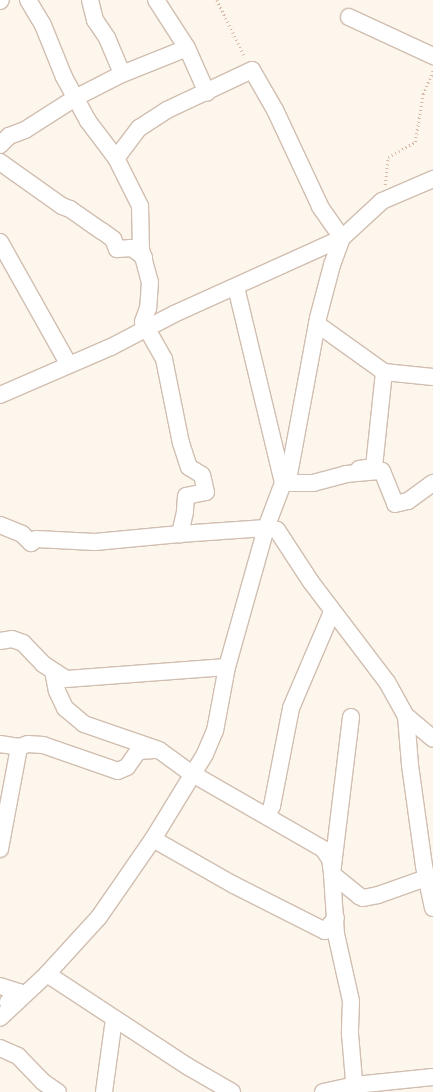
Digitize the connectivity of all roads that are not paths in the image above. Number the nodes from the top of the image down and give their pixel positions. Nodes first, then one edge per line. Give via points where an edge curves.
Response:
1 (28, 0) edge
2 (90, 0) edge
3 (156, 0) edge
4 (349, 17) dead end
5 (187, 48) junction
6 (433, 56) edge
7 (122, 74) junction
8 (207, 93) junction
9 (75, 98) junction
10 (0, 145) edge
11 (116, 158) junction
12 (0, 162) edge
13 (433, 179) edge
14 (342, 238) junction
15 (0, 242) edge
16 (144, 257) junction
17 (236, 287) junction
18 (317, 324) junction
19 (145, 328) junction
20 (68, 363) junction
21 (384, 372) junction
22 (433, 377) edge
23 (0, 395) edge
24 (286, 482) junction
25 (433, 484) edge
26 (0, 525) edge
27 (266, 528) junction
28 (180, 534) junction
29 (332, 612) junction
30 (0, 640) edge
31 (227, 667) junction
32 (53, 671) junction
33 (406, 716) junction
34 (351, 717) dead end
35 (433, 738) edge
36 (0, 744) edge
37 (19, 748) junction
38 (159, 750) junction
39 (191, 774) junction
40 (267, 816) junction
41 (154, 839) junction
42 (0, 849) edge
43 (332, 874) junction
44 (426, 878) junction
45 (433, 908) edge
46 (336, 918) junction
47 (47, 974) junction
48 (0, 986) edge
49 (0, 1009) edge
50 (0, 1018) edge
51 (114, 1019) junction
52 (0, 1048) edge
53 (433, 1077) edge
54 (355, 1088) edge
55 (58, 1092) edge
56 (104, 1092) edge
57 (232, 1092) edge
58 (324, 1092) edge

1 - 9 street via 43,25
2 - 7 street via 95,20 107,38
3 - 5 street
4 - 6 street
5 - 7 street
5 - 8 street
7 - 9 street
8 - 11 street via 167,110 139,128
8 - 14 street via 252,70 278,117 320,206
9 - 10 street via 25,130 9,136
9 - 11 street via 88,121
11 - 16 street via 140,206 141,249
12 - 16 street via 113,239 117,249 132,248
13 - 14 street via 382,201
14 - 17 street
14 - 18 street via 332,265
15 - 20 street
16 - 19 street via 150,282 148,308 143,322
17 - 19 street
17 - 24 street
18 - 21 street
18 - 24 street
19 - 20 street via 110,348
19 - 28 street via 164,359 181,443 189,468 202,475 206,492 186,496
20 - 23 street
21 - 22 street
21 - 24 street via 374,467
24 - 25 street via 313,483 346,474 382,471 395,504 408,501
24 - 27 street
26 - 28 street via 22,534 31,543 36,539 95,542
27 - 28 street
27 - 29 street via 277,530 285,546
27 - 31 street
29 - 33 street via 387,682
29 - 40 street via 291,708 272,806
30 - 32 street via 12,639 23,643
31 - 32 street via 66,679
31 - 39 street via 222,708 215,731 205,754
32 - 38 street via 57,691 65,708 84,724
33 - 35 street
33 - 44 street via 410,765
34 - 43 street
36 - 37 street
37 - 38 street via 28,744 43,745 118,771 127,767 138,751
37 - 42 street
38 - 39 street
39 - 40 street
39 - 41 street
40 - 43 street via 323,849 330,859
41 - 46 street via 234,885 325,931
41 - 47 street via 99,917
43 - 44 street via 363,898
43 - 46 street
44 - 45 street
46 - 54 street via 336,934 351,1001 350,1034
47 - 50 street
47 - 51 street
48 - 49 street via 19,992
51 - 56 street
51 - 57 street
52 - 55 street via 18,1056 43,1082
53 - 54 street
54 - 58 street

